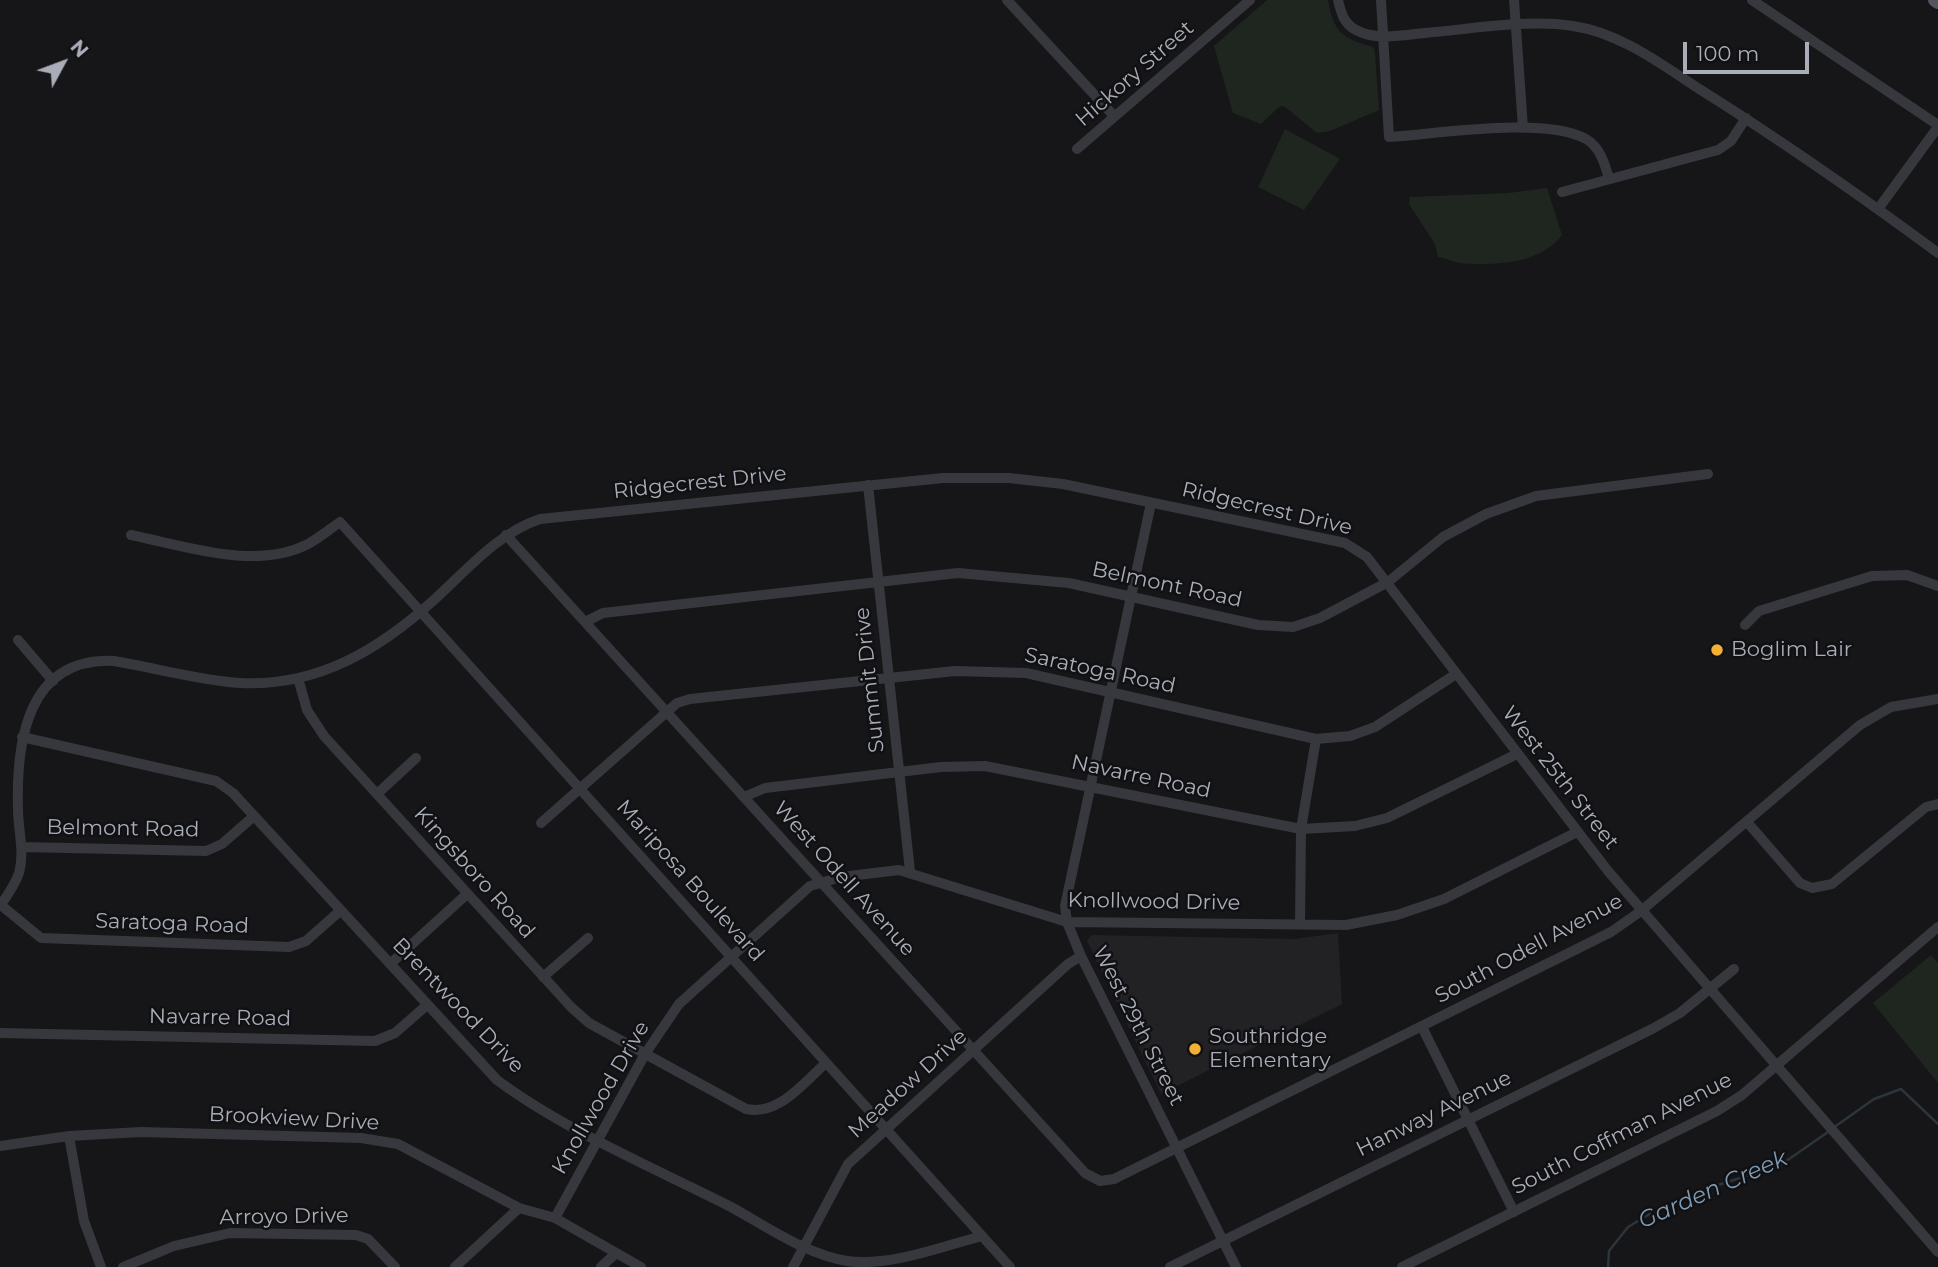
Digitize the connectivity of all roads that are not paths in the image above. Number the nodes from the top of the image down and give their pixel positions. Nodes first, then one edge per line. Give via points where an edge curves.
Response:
1 (1007, 0) edge
2 (1250, 0) edge
3 (1338, 0) edge
4 (1381, 0) edge
5 (1514, 0) edge
6 (1752, 0) edge
7 (1515, 26) junction
8 (1381, 36) junction
9 (1114, 117) junction
10 (1746, 118) junction
11 (1938, 126) edge
12 (1523, 128) junction
13 (1077, 149) dead end
14 (1609, 179) junction
15 (1562, 192) dead end
16 (1878, 209) junction
17 (1938, 253) edge
18 (1708, 474) dead end
19 (868, 485) junction
20 (1151, 503) junction
21 (131, 535) dead end
22 (506, 535) junction
23 (878, 582) junction
24 (1388, 582) junction
25 (1938, 586) edge
26 (1130, 598) junction
27 (421, 611) junction
28 (585, 622) junction
29 (1745, 625) dead end
30 (18, 640) dead end
31 (1456, 674) junction
32 (889, 677) junction
33 (298, 678) junction
34 (52, 681) junction
35 (1111, 692) junction
36 (1938, 699) edge
37 (667, 713) junction
38 (22, 737) junction
39 (1316, 739) junction
40 (1517, 754) junction
41 (416, 758) dead end
42 (900, 774) junction
43 (1090, 786) junction
44 (582, 788) junction
45 (377, 794) junction
46 (744, 797) junction
47 (1938, 804) edge
48 (254, 816) junction
49 (541, 822) dead end
50 (1747, 822) junction
51 (1301, 829) junction
52 (1577, 832) junction
53 (22, 847) junction
54 (910, 871) junction
55 (821, 882) junction
56 (467, 894) junction
57 (0, 906) edge
58 (341, 910) junction
59 (1641, 911) junction
60 (1067, 922) junction
61 (1300, 924) junction
62 (1938, 926) edge
63 (588, 938) dead end
64 (731, 957) junction
65 (1081, 957) junction
66 (390, 964) junction
67 (1734, 969) dead end
68 (543, 977) junction
69 (1710, 989) junction
70 (427, 1005) junction
71 (1422, 1027) junction
72 (0, 1033) edge
73 (974, 1050) junction
74 (645, 1054) junction
75 (826, 1063) junction
76 (1778, 1066) junction
77 (1468, 1118) junction
78 (886, 1129) junction
79 (69, 1136) junction
80 (600, 1140) junction
81 (0, 1146) edge
82 (1177, 1148) junction
83 (519, 1208) junction
84 (1514, 1212) junction
85 (555, 1218) junction
86 (982, 1236) junction
87 (1224, 1241) junction
88 (805, 1246) junction
89 (1938, 1252) edge
90 (615, 1254) junction
91 (101, 1267) edge
92 (124, 1267) edge
93 (395, 1267) edge
94 (455, 1267) edge
95 (601, 1267) edge
96 (641, 1267) edge
97 (793, 1267) edge
98 (1010, 1267) edge
99 (1170, 1267) edge
100 (1237, 1267) edge
101 (1402, 1267) edge

1 - 9 street
2 - 9 street, Hickory Street
3 - 8 street via 1348,25
4 - 8 street
5 - 7 street
6 - 11 street
7 - 8 street
7 - 10 street via 1572,26 1599,32
7 - 12 street
8 - 12 street via 1389,137
9 - 13 street, Hickory Street
10 - 14 street via 1731,141 1718,150
10 - 16 street
11 - 16 street
12 - 14 street via 1560,130 1587,139 1598,150
14 - 15 street
16 - 17 street
18 - 24 street, Belmont Road via 1536,496 1486,514 1443,537
19 - 20 street, Ridgecrest Drive via 1009,478
19 - 22 street, Ridgecrest Drive via 540,519
19 - 23 street, Summit Drive
20 - 24 street, Ridgecrest Drive via 1345,543 1367,557
20 - 26 street, West 29th Street
21 - 27 street, Mariposa Boulevard via 214,552 273,555 308,544 340,522
22 - 27 street, Ridgecrest Drive
22 - 28 street, West Odell Avenue
23 - 26 street, Belmont Road via 958,573 1006,576 1069,583
23 - 28 street, Belmont Road via 603,613
23 - 32 street, Summit Drive
24 - 26 street, Belmont Road via 1293,627 1258,625
24 - 31 street, West 25th Street
25 - 29 street via 1907,575 1872,576 1759,611
26 - 35 street, West 29th Street
27 - 33 street, Ridgecrest Drive via 348,662
27 - 44 street, Mariposa Boulevard
28 - 37 street, West Odell Avenue
30 - 34 street
31 - 39 street, Saratoga Road via 1375,727 1350,736
31 - 40 street, West 25th Street
32 - 35 street, Saratoga Road via 955,671 1026,673
32 - 37 street, Saratoga Road via 690,699
32 - 42 street, Summit Drive
33 - 34 street, Ridgecrest Drive via 240,683 100,660 76,666
33 - 45 street, Kingsboro Road via 315,725
34 - 38 street, Ridgecrest Drive via 32,706
35 - 39 street, Saratoga Road
35 - 43 street, West 29th Street
36 - 50 street, South Odell Avenue via 1891,707 1860,725
37 - 44 street, Saratoga Road
37 - 46 street, West Odell Avenue
38 - 48 street, Brentwood Drive via 216,781
38 - 53 street, Ridgecrest Drive via 18,809
39 - 51 street
40 - 51 street, Navarre Road via 1387,818 1355,826
40 - 52 street, West 25th Street
41 - 45 street
42 - 43 street, Navarre Road via 985,766
42 - 46 street, Navarre Road via 765,788
42 - 54 street, Summit Drive
43 - 51 street, Navarre Road
43 - 60 street, West 29th Street via 1065,906
44 - 49 street, Saratoga Road
44 - 64 street, Mariposa Boulevard
45 - 56 street, Kingsboro Road
46 - 55 street, West Odell Avenue
47 - 50 street via 1926,807 1832,884 1812,888 1800,883
48 - 53 street, Belmont Road via 222,844 205,852
48 - 58 street, Brentwood Drive
50 - 59 street, South Odell Avenue
51 - 61 street
52 - 59 street, West 25th Street
52 - 61 street, Knollwood Drive via 1419,909 1346,925
53 - 57 street, Ridgecrest Drive via 19,873
54 - 55 street, Knollwood Drive
54 - 60 street, Knollwood Drive
55 - 64 street, Knollwood Drive via 810,886
55 - 73 street, West Odell Avenue
56 - 66 street
56 - 68 street, Kingsboro Road
57 - 58 street, Saratoga Road via 41,938 289,947 306,942
58 - 66 street, Brentwood Drive
59 - 69 street, West 25th Street
59 - 71 street, South Odell Avenue via 1611,932
60 - 61 street, Knollwood Drive
60 - 65 street, West 29th Street
62 - 76 street, South Coffman Avenue
63 - 68 street
64 - 74 street, Knollwood Drive via 678,1004
64 - 75 street, Mariposa Boulevard
65 - 73 street, Meadow Drive
65 - 82 street, West 29th Street
66 - 70 street, Brentwood Drive
67 - 69 street
68 - 74 street, Kingsboro Road via 589,1023
69 - 76 street, West 25th Street
69 - 77 street, Hanway Avenue via 1652,1028
70 - 72 street, Navarre Road via 395,1033 375,1041
70 - 80 street, Brentwood Drive via 497,1080
71 - 77 street
71 - 82 street, South Odell Avenue
73 - 78 street, Meadow Drive
73 - 82 street, West Odell Avenue via 1085,1173 1100,1181 1114,1180
74 - 75 street, Kingsboro Road via 756,1111 776,1107
74 - 80 street, Knollwood Drive
75 - 78 street, Mariposa Boulevard
76 - 84 street, South Coffman Avenue via 1717,1111
76 - 89 street, West 25th Street
77 - 84 street
77 - 87 street, Hanway Avenue
78 - 86 street, Mariposa Boulevard
78 - 88 street, Meadow Drive via 848,1164
79 - 81 street, Brookview Drive
79 - 83 street, Brookview Drive via 141,1132 361,1138 398,1144
79 - 91 street via 84,1221
80 - 85 street, Knollwood Drive
80 - 88 street, Brentwood Drive
82 - 87 street, West 29th Street
83 - 85 street, Brookview Drive
83 - 94 street
84 - 101 street, South Coffman Avenue
85 - 90 street, Brookview Drive
86 - 88 street, Brentwood Drive via 879,1262 844,1261
86 - 98 street, Mariposa Boulevard
87 - 99 street, Hanway Avenue
87 - 100 street, West 29th Street
88 - 97 street, Meadow Drive
90 - 95 street
90 - 96 street, Brookview Drive
92 - 93 street, Arroyo Drive via 174,1245 230,1233 356,1235 368,1239

